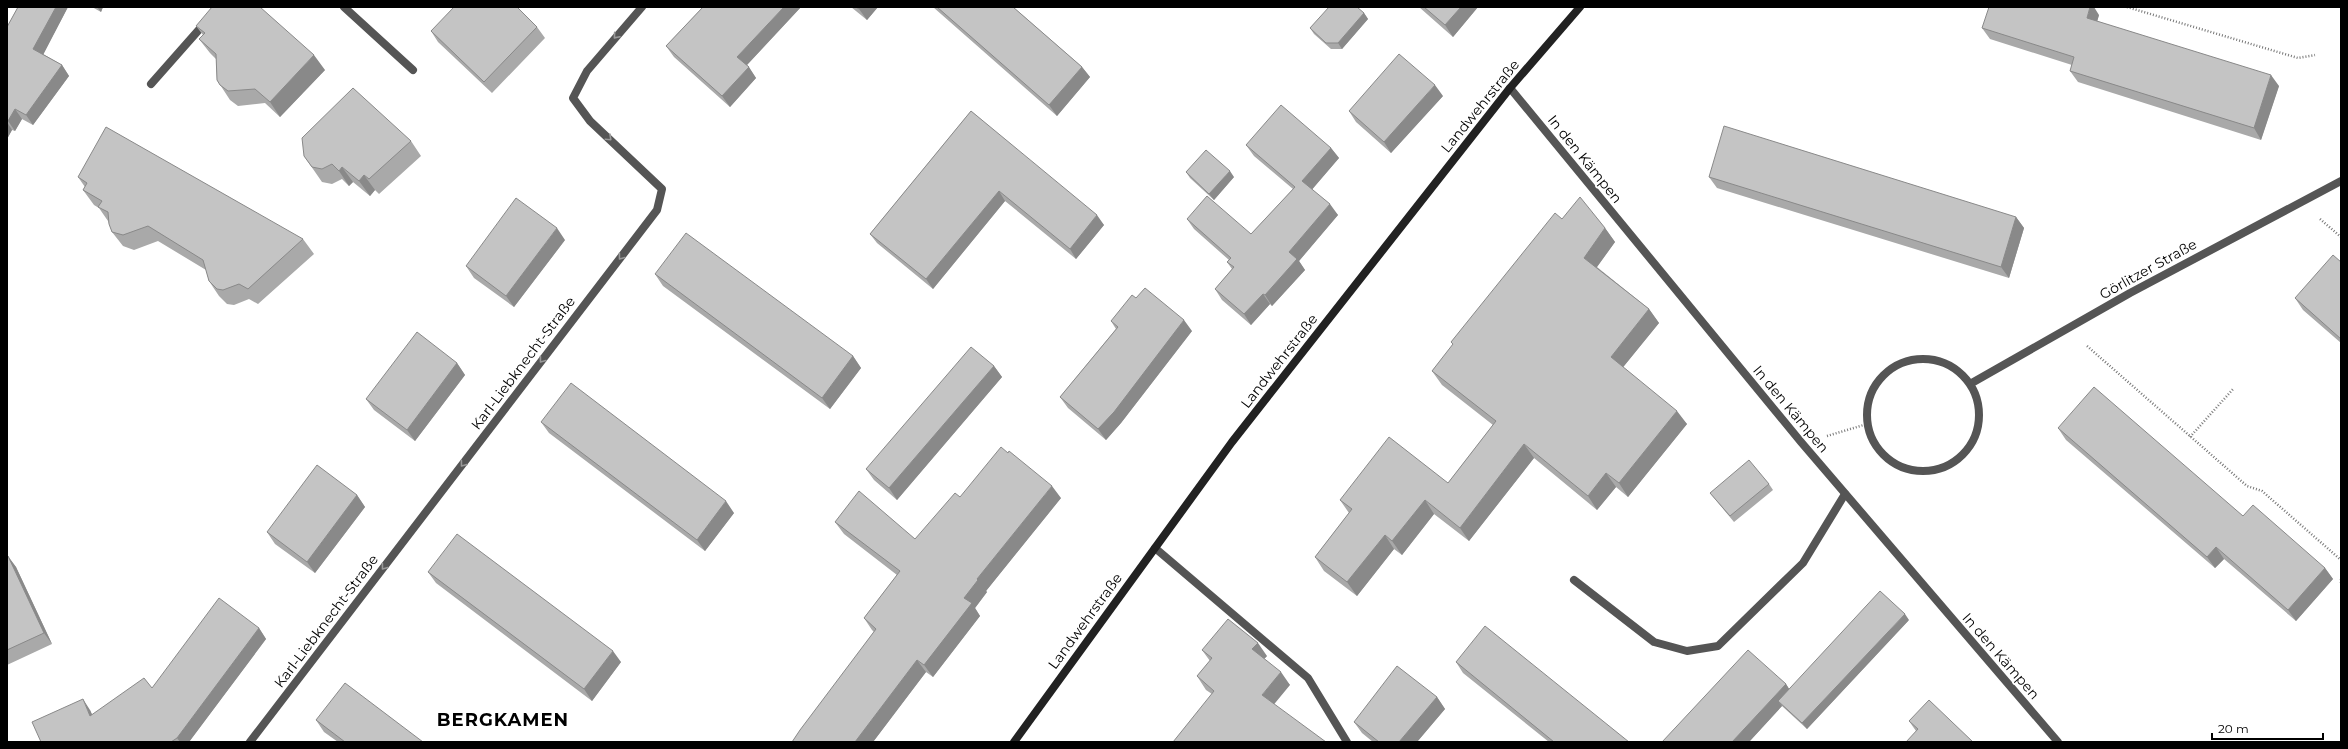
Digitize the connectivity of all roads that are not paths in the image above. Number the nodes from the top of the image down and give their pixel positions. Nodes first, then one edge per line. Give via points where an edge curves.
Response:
1 (219, 7) edge
2 (344, 7) edge
3 (642, 7) edge
4 (1580, 7) edge
5 (413, 70) dead end
6 (151, 84) dead end
7 (1510, 88) junction
8 (2341, 182) edge
9 (1970, 384) junction
10 (1845, 494) junction
11 (1155, 548) junction
12 (1574, 580) dead end
13 (250, 742) edge
14 (1014, 742) edge
15 (1347, 742) edge
16 (2058, 742) edge

1 - 6 street
2 - 5 street
3 -> 13 street, Karl-Liebknecht-Straße via 586,71 573,98 590,121 662,189 657,210
4 - 7 main road, Landwehrstraße
7 - 10 street, In den Kämpen
7 - 11 main road, Landwehrstraße via 1232,442
8 - 9 street, Görlitzer Straße via 2130,293
9 - 9 street via 1960,372 1932,359 1916,359 1901,363 1885,373 1873,388 1867,406 1866,424 1872,442 1884,457 1899,467 1916,472 1935,471 1952,464 1966,452 1975,437 1980,419 1978,401
10 - 12 street via 1802,563 1718,646 1687,651 1654,642
10 - 16 street, In den Kämpen
11 - 14 main road, Landwehrstraße
11 - 15 street via 1308,678

